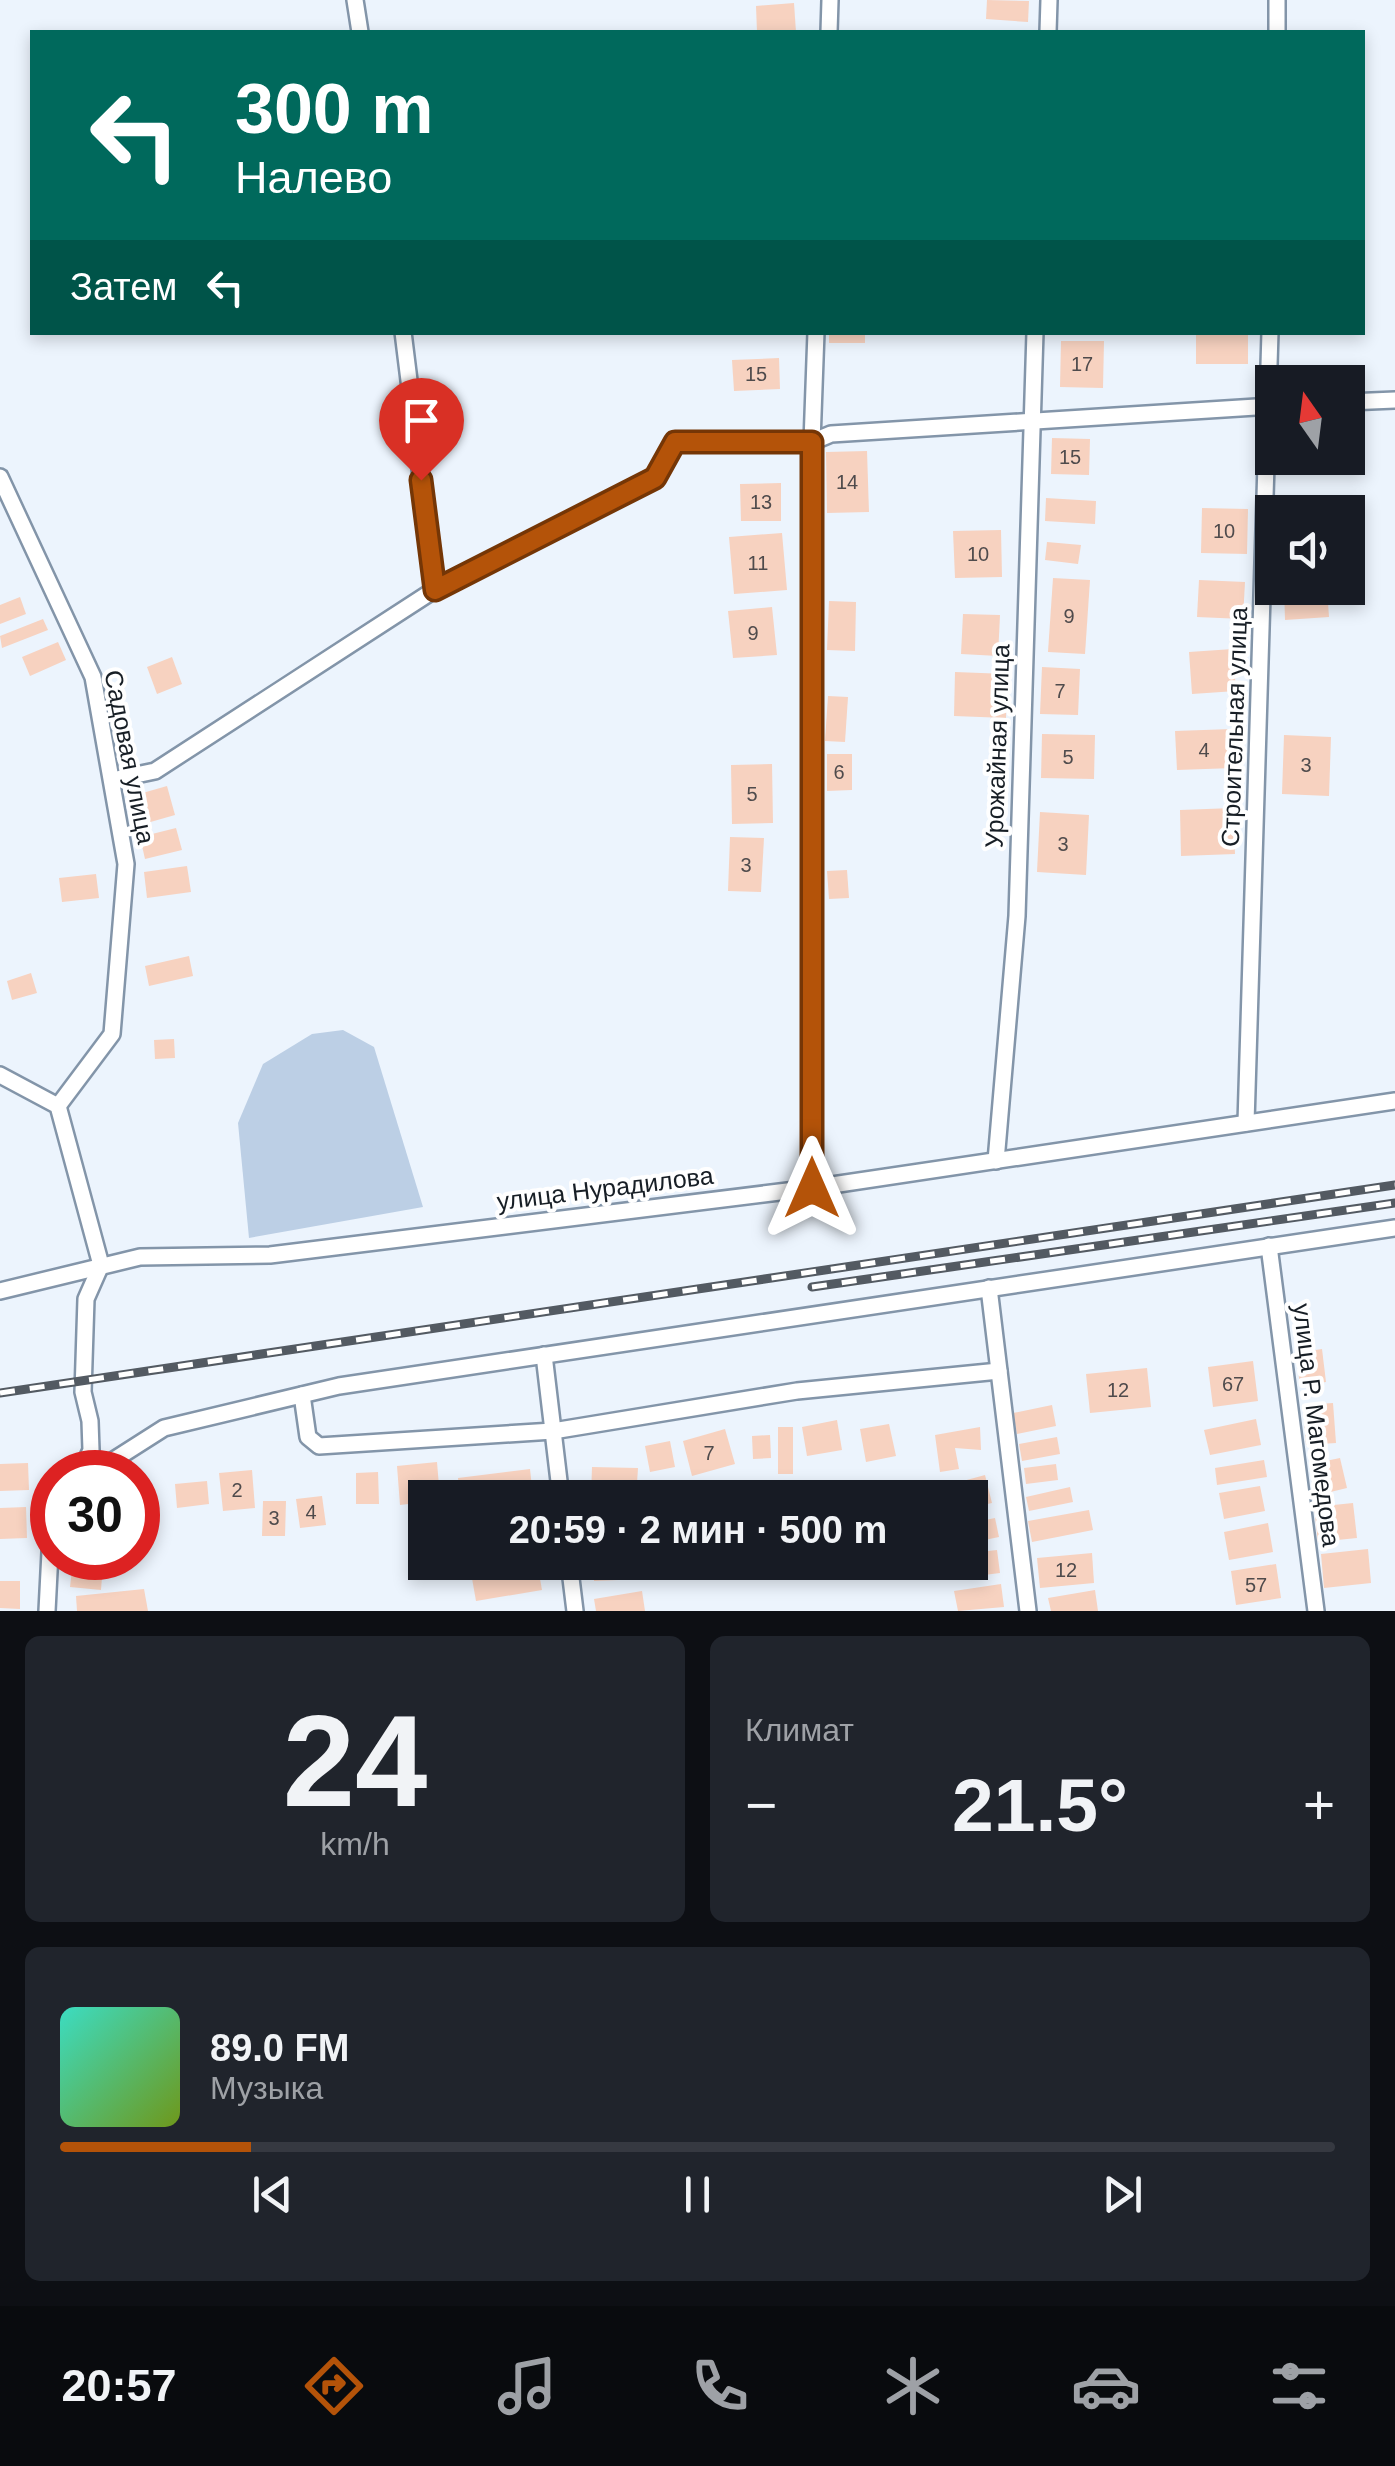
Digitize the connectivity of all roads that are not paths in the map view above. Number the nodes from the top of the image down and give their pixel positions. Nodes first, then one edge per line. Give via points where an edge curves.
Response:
1 (355, 0) edge
2 (830, 0) edge
3 (1049, 0) edge
4 (1277, 0) edge
5 (360, 30) edge
6 (828, 30) edge
7 (1048, 30) edge
8 (1277, 30) edge
9 (403, 335) edge
10 (816, 335) edge
11 (1035, 335) edge
12 (1270, 335) edge
13 (1270, 365) edge
14 (1395, 400) edge
15 (1365, 401) edge
16 (1255, 407) edge
17 (1032, 422) junction
18 (812, 442) junction
19 (1269, 475) edge
20 (0, 477) edge
21 (435, 590) junction
22 (112, 780) junction
23 (0, 1075) edge
24 (1395, 1101) edge
25 (58, 1106) junction
26 (1246, 1123) junction
27 (996, 1161) junction
28 (812, 1188) junction
29 (1395, 1228) edge
30 (1269, 1246) junction
31 (101, 1265) junction
32 (988, 1288) junction
33 (0, 1290) edge
34 (544, 1355) junction
35 (998, 1372) junction
36 (302, 1394) junction
37 (553, 1431) junction
38 (91, 1450) edge
39 (130, 1450) edge
40 (559, 1480) edge
41 (49, 1580) edge
42 (571, 1580) edge
43 (47, 1611) edge
44 (574, 1611) edge
45 (1028, 1611) edge
46 (1316, 1611) edge

1 - 5 street
2 - 6 street
3 - 7 street
4 - 8 street
9 - 21 street
10 - 18 street
11 - 17 street, Урожайная улица
12 - 13 street, Строительная улица
14 - 15 street
16 - 17 street
17 - 18 street via 831,434
17 - 27 street, Урожайная улица via 1017,916
18 - 21 street via 675,442 655,478
18 - 28 street
19 - 26 street, Строительная улица
20 - 22 street, Садовая улица via 93,676
21 - 22 street via 155,772
22 - 25 street, Садовая улица via 126,864 112,1034
23 - 25 street
24 - 26 street, улица Нурадилова
25 - 31 street
26 - 27 street, улица Нурадилова
27 - 28 street, улица Нурадилова
28 - 31 street, улица Нурадилова via 270,1255 140,1257
29 - 30 street
30 - 32 street
30 - 46 street, улица Р. Магомедова
31 - 33 street, улица Нурадилова
31 - 38 street via 86,1299 82,1392
32 - 34 street
32 - 35 street
34 - 36 street
34 - 37 street
35 - 37 street via 798,1392
35 - 45 street
36 - 37 street via 308,1437 320,1446
36 - 39 street via 164,1428
37 - 40 street
41 - 43 street
42 - 44 street

